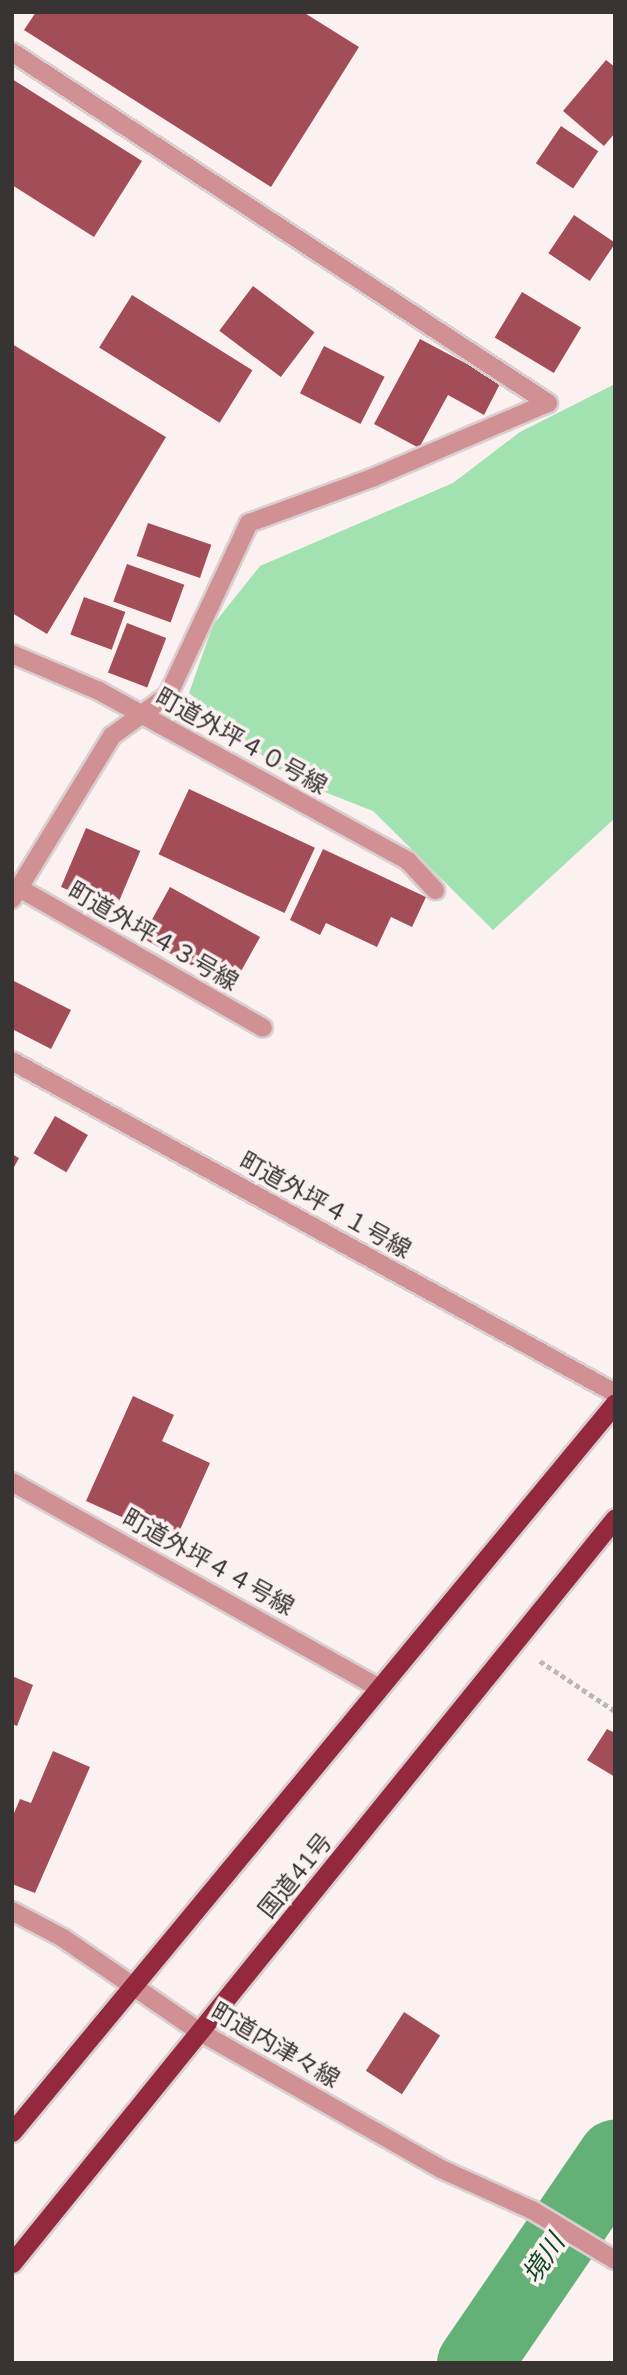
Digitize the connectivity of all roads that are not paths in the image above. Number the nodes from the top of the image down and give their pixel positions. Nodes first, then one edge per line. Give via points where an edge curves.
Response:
1 (12, 52) edge
2 (12, 654) edge
3 (141, 715) junction
4 (435, 890) dead end
5 (16, 894) edge
6 (263, 1028) dead end
7 (12, 1061) edge
8 (615, 1393) edge
9 (615, 1403) edge
10 (12, 1482) edge
11 (615, 1518) edge
12 (379, 1688) junction
13 (12, 1911) edge
14 (131, 1986) junction
15 (200, 2032) junction
16 (12, 2132) edge
17 (615, 2260) edge
18 (12, 2263) edge

1 - 3 street via 548,403 372,478 249,523 168,695
2 - 3 street, 町道外坪４０号線 via 99,691
3 - 4 street, 町道外坪４０号線 via 408,862
3 - 5 street via 112,736
5 - 6 street, 町道外坪４３号線
7 - 8 street, 町道外坪４１号線
9 - 12 highway
10 - 12 street, 町道外坪４４号線
11 - 15 highway, 国道41号
12 - 14 highway
13 - 14 street, 町道内津々線 via 63,1938
14 - 15 street, 町道内津々線
14 - 16 highway
15 - 17 street, 町道内津々線 via 441,2169 523,2206
15 - 18 highway, 国道41号

